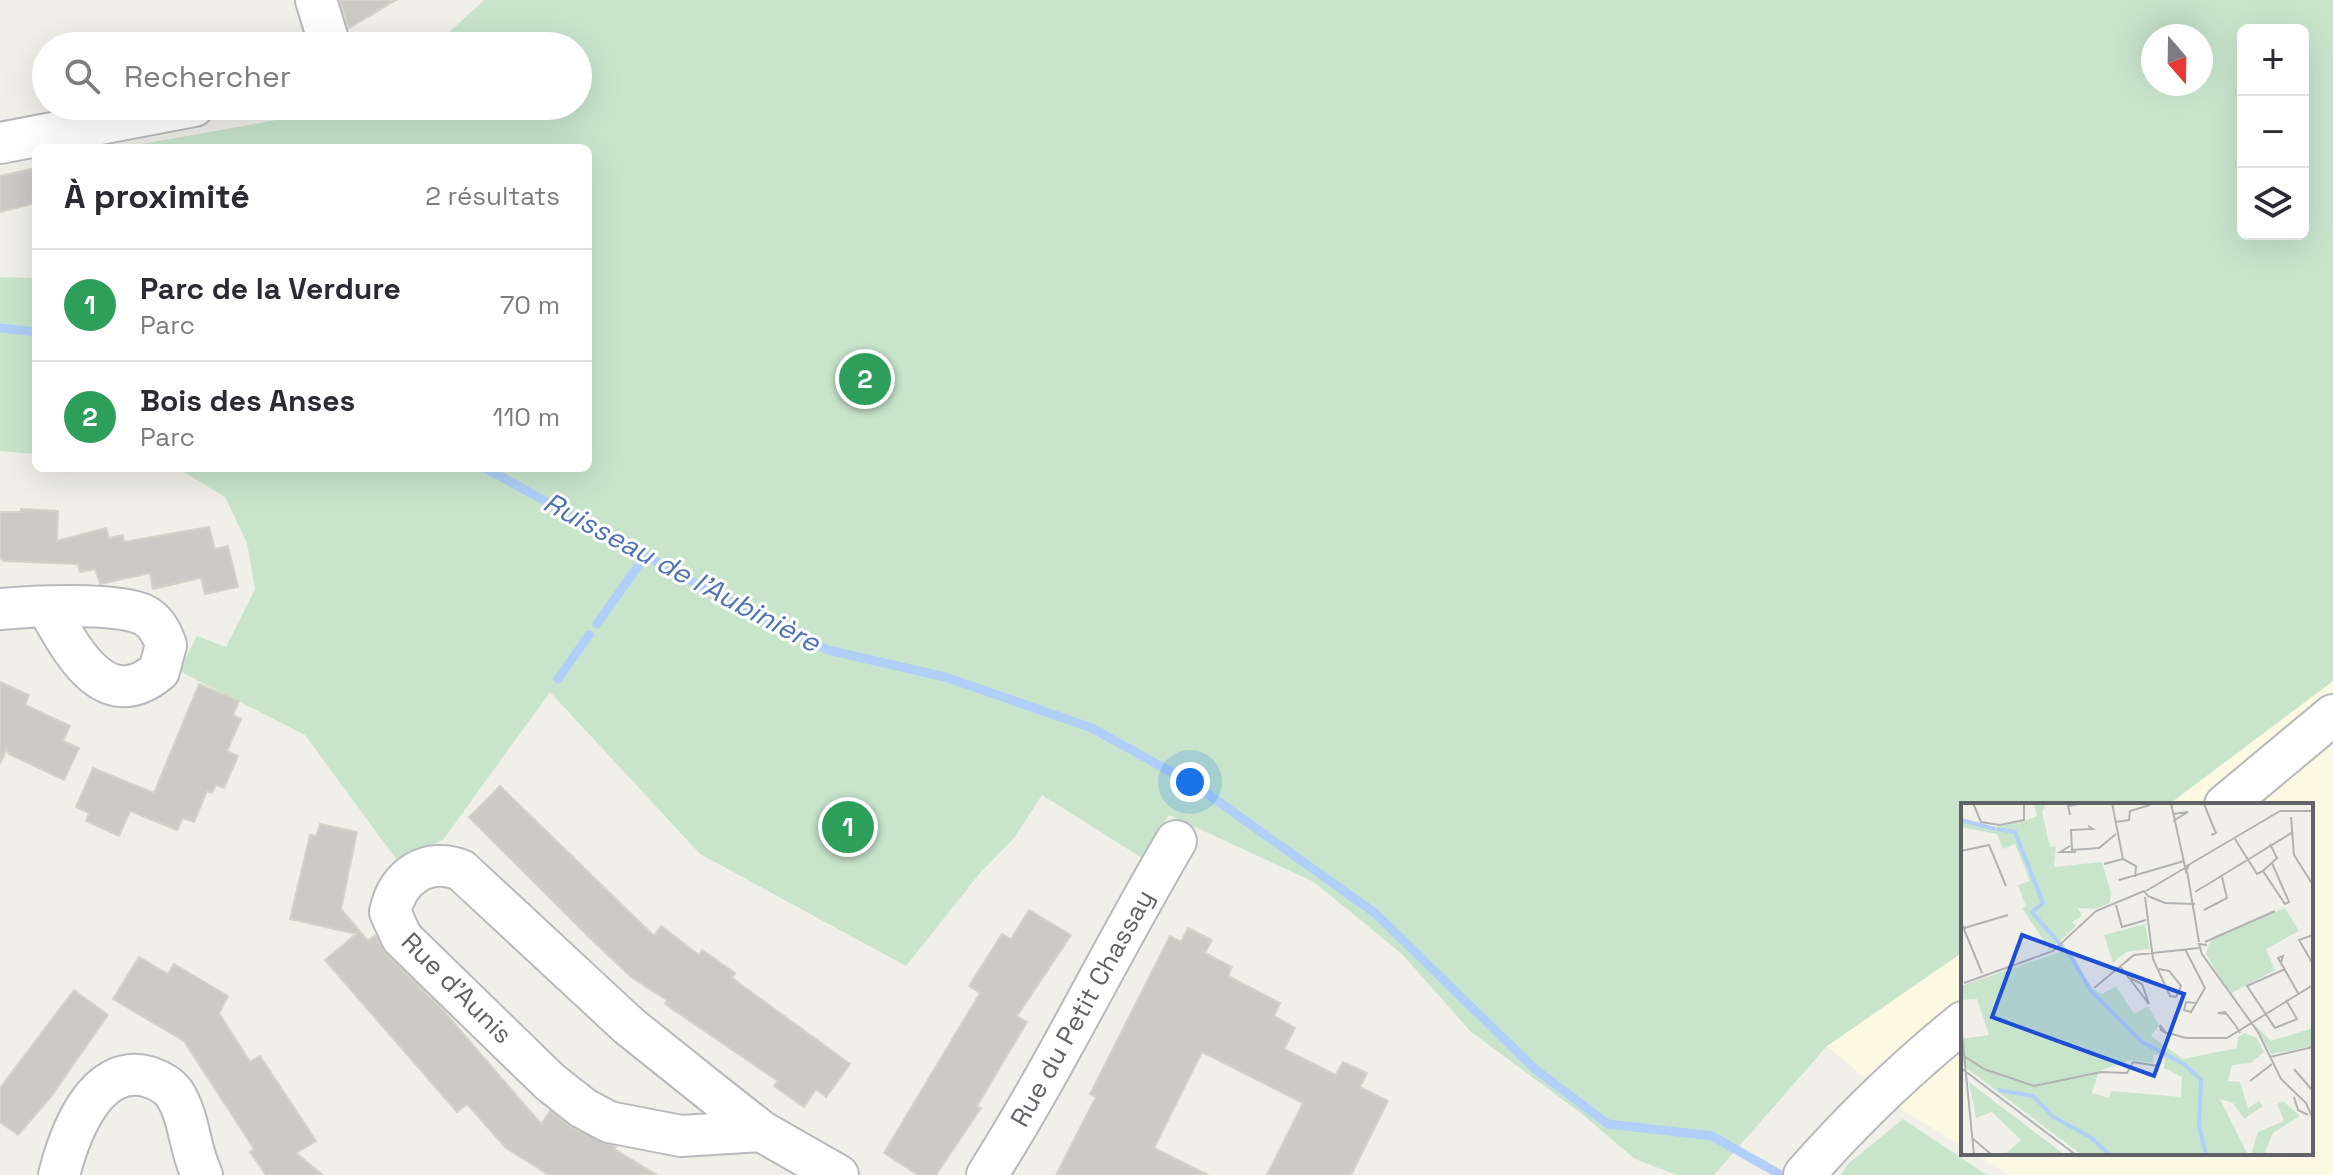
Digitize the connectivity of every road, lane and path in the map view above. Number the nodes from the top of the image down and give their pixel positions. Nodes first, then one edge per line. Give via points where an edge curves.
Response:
1 (316, 0) edge
2 (326, 32) edge
3 (121, 120) edge
4 (0, 143) edge
5 (47, 607) dead end
6 (0, 609) edge
7 (2333, 715) edge
8 (2227, 803) edge
9 (1176, 841) dead end
10 (1961, 1024) edge
11 (761, 1131) junction
12 (1816, 1161) edge
13 (59, 1175) edge
14 (202, 1175) edge
15 (838, 1175) edge
16 (987, 1175) edge

1 - 2 street
3 - 4 street
5 - 6 street
7 - 8 street
9 - 16 street, Rue du Petit Chassay
10 - 12 street via 1916,1060
11 - 11 street, Rue d'Aunis via 681,1136 609,1122 583,1108 402,938 390,912 401,885 431,865 461,870 629,1026
11 - 15 street, Rue d'Aunis
13 - 14 street via 89,1102 104,1086 140,1074 173,1091

